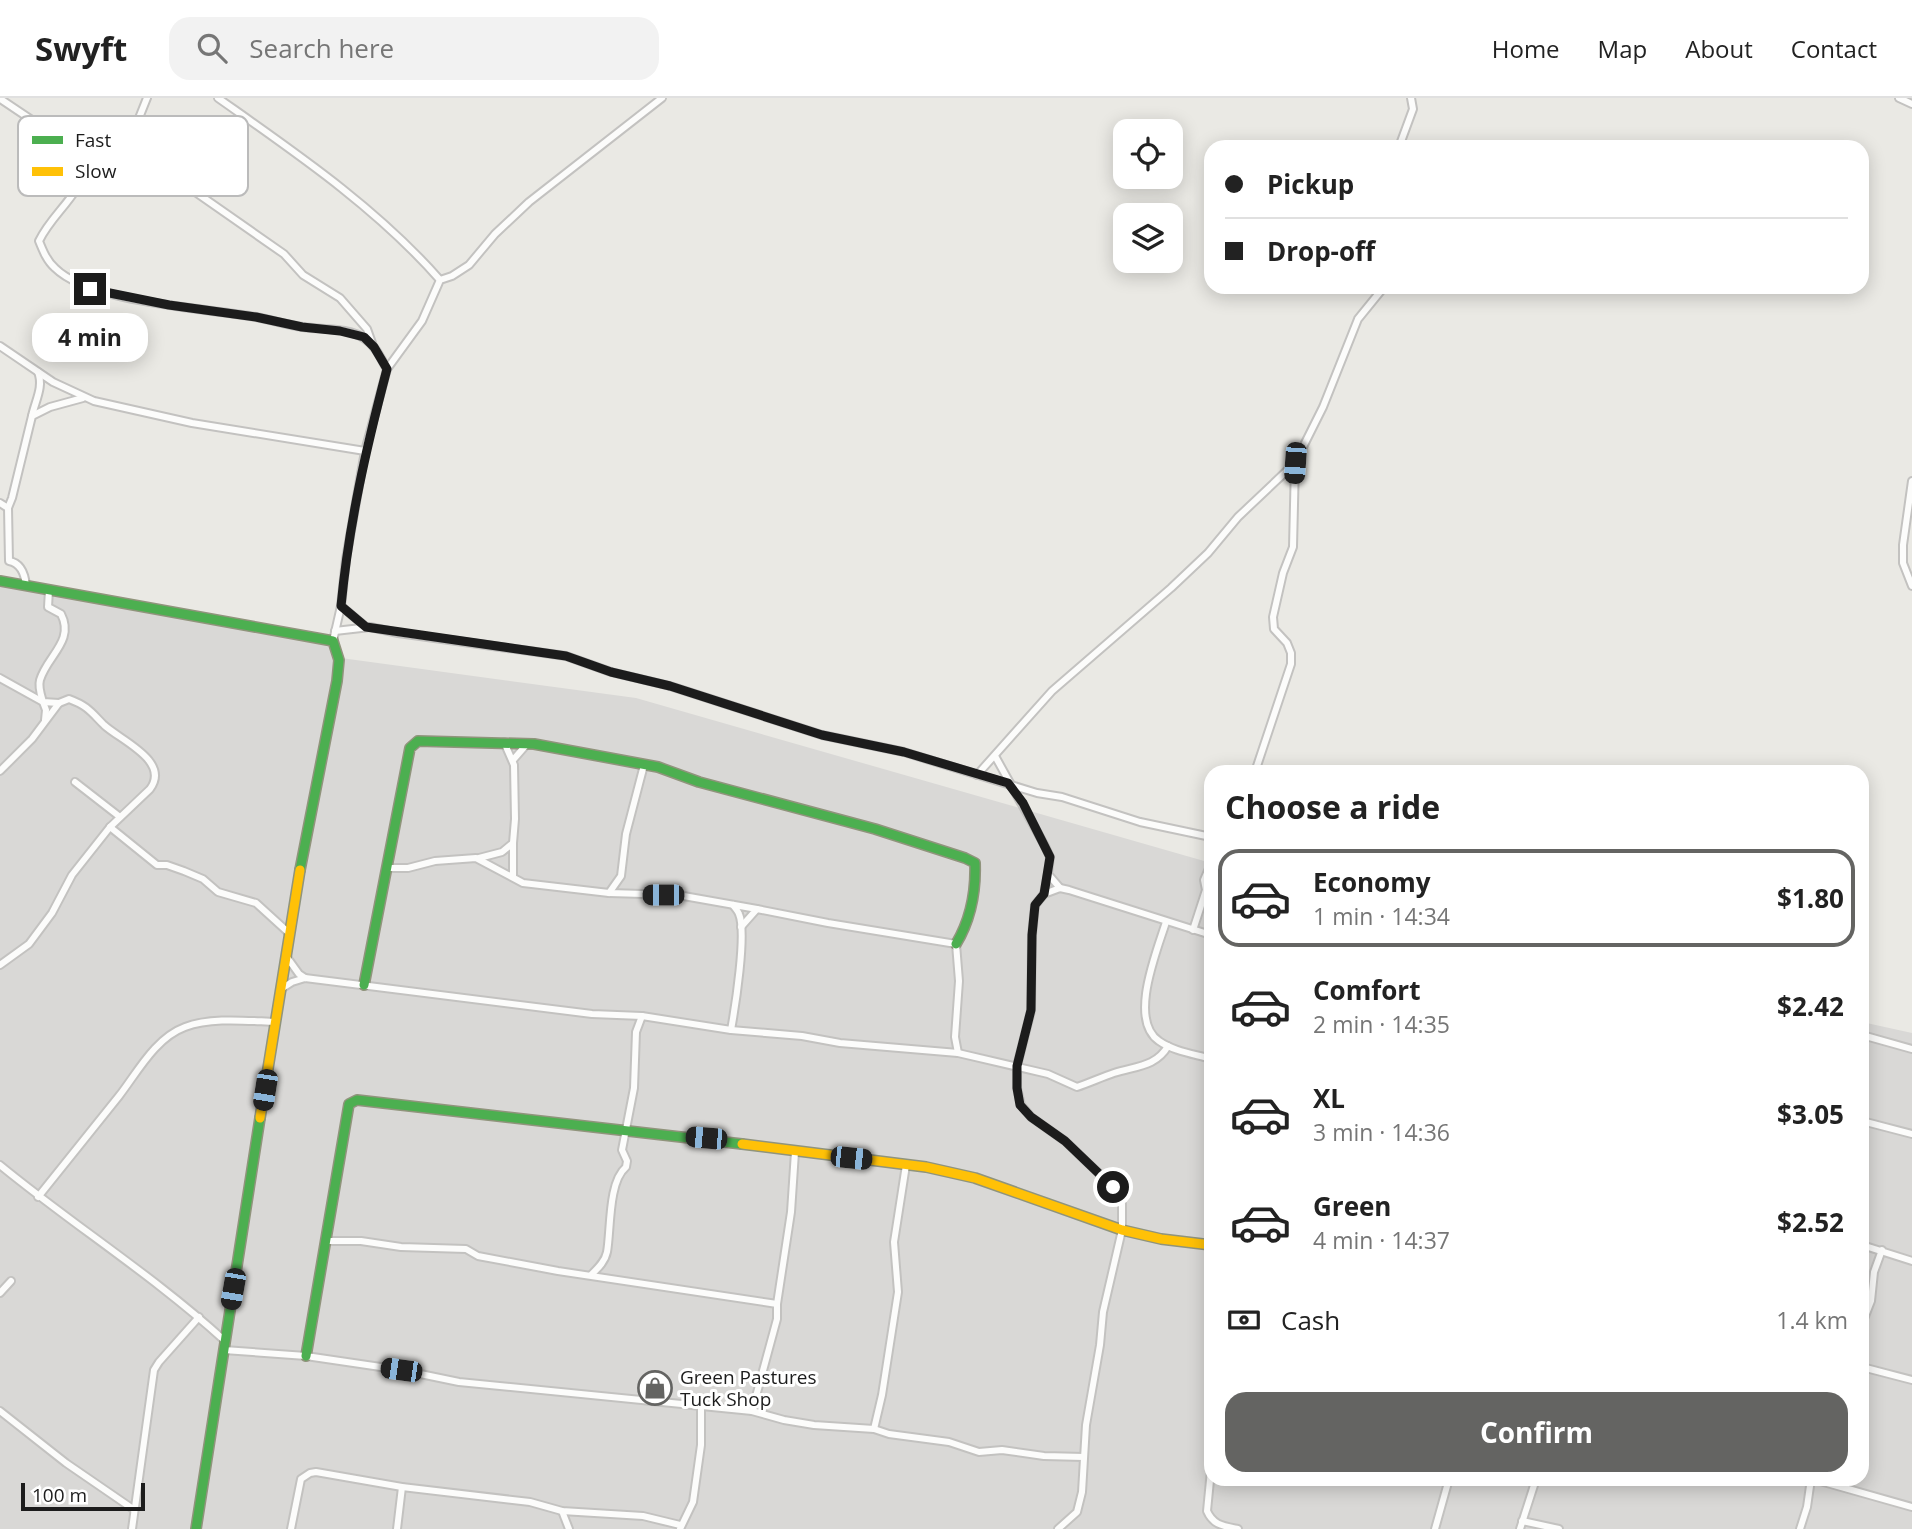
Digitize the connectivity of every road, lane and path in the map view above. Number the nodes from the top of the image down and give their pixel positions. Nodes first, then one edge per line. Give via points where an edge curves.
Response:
1 (147, 98) edge
2 (218, 98) edge
3 (662, 98) edge
4 (1411, 98) edge
5 (1899, 98) edge
6 (2, 101) edge
7 (1912, 104) edge
8 (25, 116) edge
9 (139, 116) edge
10 (243, 116) edge
11 (248, 120) edge
12 (1402, 140) edge
13 (73, 196) edge
14 (203, 196) edge
15 (440, 280) junction
16 (1378, 294) edge
17 (0, 346) edge
18 (374, 347) junction
19 (387, 369) junction
20 (38, 372) junction
21 (85, 398) junction
22 (32, 416) junction
23 (365, 451) junction
24 (1295, 463) junction
25 (1912, 481) edge
26 (0, 503) edge
27 (8, 508) junction
28 (0, 581) edge
29 (26, 586) junction
30 (1912, 586) edge
31 (49, 590) junction
32 (341, 606) junction
33 (366, 627) junction
34 (335, 631) junction
35 (333, 641) junction
36 (0, 678) edge
37 (43, 702) junction
38 (59, 703) junction
39 (45, 720) junction
40 (504, 742) junction
41 (527, 744) junction
42 (995, 756) junction
43 (513, 760) junction
44 (644, 765) junction
45 (1257, 765) edge
46 (0, 771) edge
47 (977, 775) junction
48 (75, 782) dead end
49 (1008, 783) junction
50 (120, 817) junction
51 (110, 827) junction
52 (1204, 836) edge
53 (513, 843) junction
54 (476, 858) junction
55 (387, 868) junction
56 (1048, 874) junction
57 (513, 877) junction
58 (1060, 888) junction
59 (609, 892) junction
60 (1044, 894) junction
61 (1204, 896) edge
62 (733, 905) junction
63 (757, 909) junction
64 (1166, 922) junction
65 (741, 927) junction
66 (1193, 930) junction
67 (289, 933) junction
68 (1204, 933) edge
69 (956, 944) junction
70 (285, 955) junction
71 (0, 965) edge
72 (305, 978) junction
73 (364, 985) junction
74 (281, 989) junction
75 (642, 1016) junction
76 (276, 1022) junction
77 (731, 1030) junction
78 (1869, 1037) edge
79 (1168, 1046) junction
80 (1912, 1049) edge
81 (958, 1053) junction
82 (1204, 1057) edge
83 (1017, 1066) junction
84 (1869, 1123) edge
85 (624, 1130) junction
86 (1912, 1135) edge
87 (795, 1152) junction
88 (906, 1165) junction
89 (1, 1169) edge
90 (38, 1197) junction
91 (1122, 1230) junction
92 (326, 1241) junction
93 (1204, 1244) edge
94 (1869, 1247) edge
95 (1882, 1250) junction
96 (1912, 1261) edge
97 (591, 1275) junction
98 (11, 1281) dead end
99 (0, 1293) edge
100 (777, 1304) junction
101 (1869, 1306) edge
102 (200, 1317) junction
103 (224, 1345) junction
104 (306, 1356) junction
105 (1869, 1369) edge
106 (1912, 1380) edge
107 (701, 1406) junction
108 (752, 1410) junction
109 (0, 1411) edge
110 (874, 1429) junction
111 (1084, 1457) junction
112 (1209, 1486) edge
113 (1447, 1486) edge
114 (1534, 1486) edge
115 (1811, 1486) edge
116 (1837, 1486) edge
117 (402, 1487) junction
118 (1912, 1507) edge
119 (133, 1509) junction
120 (562, 1511) junction
121 (1522, 1521) junction
122 (680, 1527) edge
123 (132, 1529) edge
124 (196, 1529) edge
125 (291, 1529) edge
126 (397, 1529) edge
127 (569, 1529) edge
128 (1058, 1529) edge
129 (1238, 1529) edge
130 (1435, 1529) edge
131 (1520, 1529) edge
132 (1559, 1529) edge
133 (1800, 1529) edge

1 - 9 street
2 - 10 street
3 - 15 street via 529,202 469,265
4 - 12 street via 1413,109
5 - 7 street
6 - 8 street
11 - 15 street via 345,191 414,250
13 - 18 street via 39,241 56,270 90,289 340,331 364,337
14 - 18 street via 284,254 303,275 340,298 368,329
15 - 19 street via 422,321
16 - 24 street via 1358,319
17 - 20 street
18 - 19 street
19 - 23 street
20 - 21 street
20 - 22 street via 40,390
21 - 22 street
21 - 23 street via 192,423
22 - 27 street
23 - 32 street
24 - 42 street via 1171,588 1052,691
24 - 45 street via 1293,547 1273,617 1274,629 1291,653 1291,664
25 - 30 street via 1903,563
26 - 27 street
27 - 29 street via 9,561 22,570
28 - 29 street
29 - 31 street
31 - 35 street
31 - 37 street via 48,607 61,614 66,629 40,680
32 - 33 street
32 - 34 street
33 - 34 street
33 - 47 street via 566,656 822,735 904,752
34 - 35 street
35 - 67 street via 337,681
36 - 37 street
37 - 38 street
37 - 39 street
38 - 39 street
38 - 50 street via 69,699 84,704 153,765 155,782
39 - 46 street
40 - 41 street
40 - 43 street
40 - 55 street via 418,741 410,748
41 - 43 street
41 - 44 street
42 - 47 street
42 - 49 street
43 - 53 street
44 - 59 street via 626,834 621,876
44 - 69 street via 875,829 975,863 968,927
47 - 49 street
48 - 50 street
49 - 52 street via 1140,822
49 - 56 street via 1050,857
50 - 51 street
51 - 67 street via 157,864 203,879 218,892 256,903
51 - 71 street via 72,874 29,944
53 - 54 street via 502,852
53 - 57 street
54 - 55 street
54 - 57 street
55 - 73 street
56 - 58 street
56 - 60 street
57 - 59 street via 523,883
58 - 60 street
58 - 64 street
59 - 62 street via 678,895
60 - 83 street via 1035,905 1031,1010
61 - 66 street
62 - 63 street
62 - 65 street
63 - 65 street
63 - 69 street
64 - 66 street
64 - 79 street via 1145,998 1145,1022 1150,1034
65 - 77 street
66 - 68 street
67 - 70 street
69 - 81 street
70 - 72 street
70 - 74 street
72 - 73 street
72 - 74 street
73 - 75 street via 592,1014
74 - 76 street
75 - 77 street
75 - 85 street
76 - 90 street via 200,1024 183,1027 167,1038 143,1062
76 - 103 street
77 - 81 street
78 - 80 street
79 - 82 street
79 - 83 street via 1161,1058 1145,1066 1077,1087
81 - 83 street
83 - 91 street via 1020,1105 1120,1195
84 - 86 street
85 - 87 street
85 - 92 street via 356,1100 349,1104
85 - 97 street via 622,1150 627,1161 614,1187 607,1254
87 - 88 street
87 - 100 street via 792,1212
88 - 91 street via 975,1178
88 - 110 street via 894,1242 898,1292
89 - 90 street
90 - 102 street
91 - 93 street
91 - 111 street via 1103,1312
92 - 97 street via 453,1247 494,1260
92 - 104 street
94 - 95 street
95 - 96 street
95 - 101 street
97 - 100 street
98 - 99 street
100 - 108 street
102 - 103 street
102 - 119 street via 154,1370
103 - 104 street
103 - 124 street
104 - 107 street via 459,1382
105 - 106 street
107 - 108 street
107 - 122 street via 693,1502
108 - 110 street via 814,1425
109 - 119 street
110 - 111 street via 979,1451
111 - 128 street via 1077,1512
112 - 129 street via 1208,1515 1218,1526
113 - 130 street
114 - 121 street
115 - 133 street
116 - 118 street
117 - 120 street via 530,1502
117 - 125 street via 310,1473 301,1479
117 - 126 street
119 - 123 street
120 - 122 street via 643,1516
120 - 127 street
121 - 131 street
121 - 132 street

